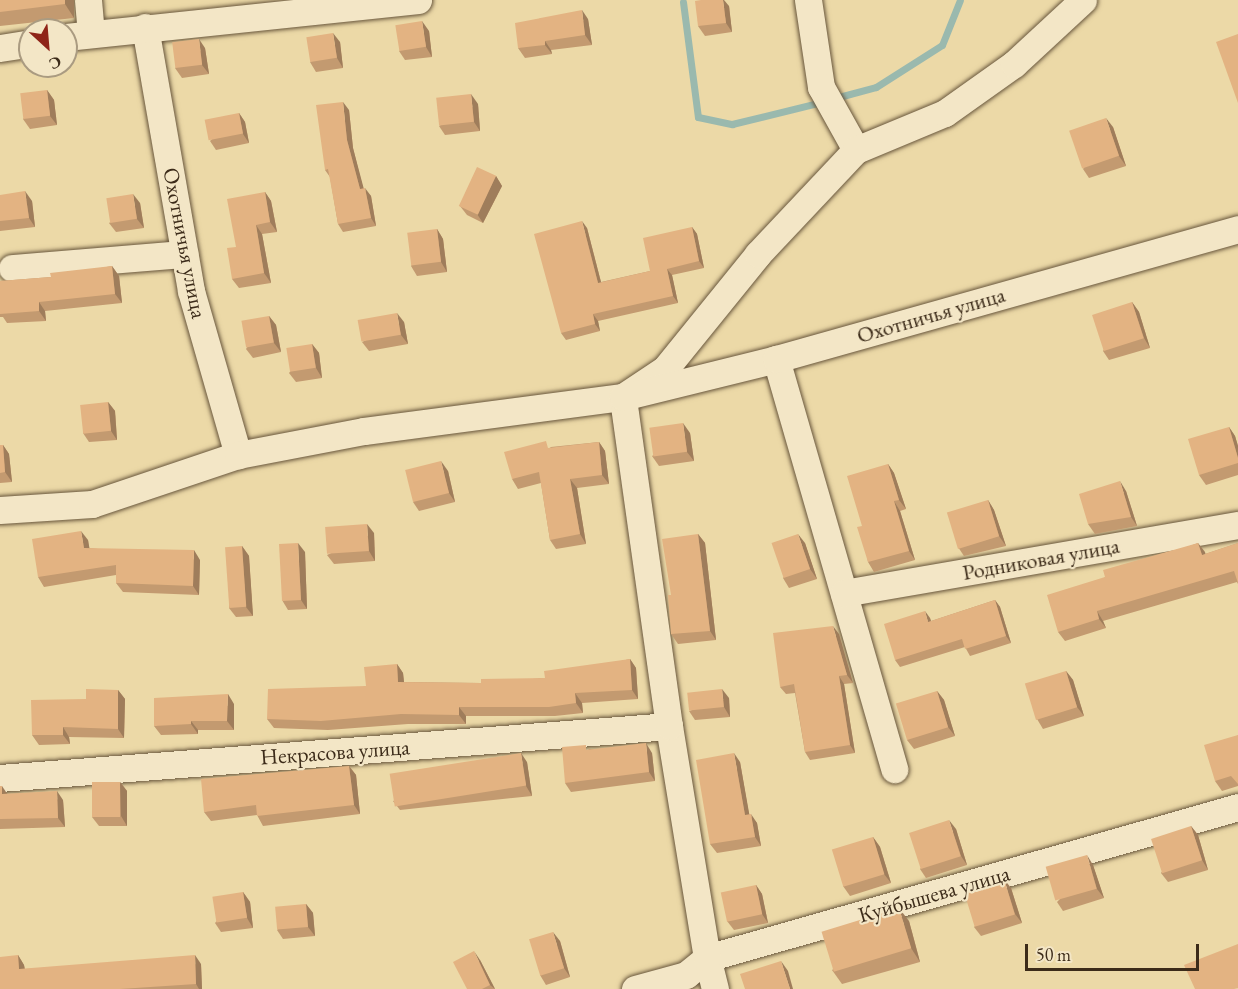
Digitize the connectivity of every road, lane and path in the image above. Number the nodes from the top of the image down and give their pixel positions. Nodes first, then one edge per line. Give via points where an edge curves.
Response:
1 (88, 0) edge
2 (418, 0) edge
3 (808, 0) edge
4 (1083, 0) edge
5 (145, 27) junction
6 (78, 36) edge
7 (18, 45) edge
8 (0, 48) edge
9 (856, 150) junction
10 (1238, 229) edge
11 (184, 254) junction
12 (12, 268) dead end
13 (776, 359) junction
14 (623, 397) junction
15 (238, 455) junction
16 (0, 510) edge
17 (1238, 525) edge
18 (844, 593) junction
19 (669, 726) junction
20 (894, 769) dead end
21 (0, 777) edge
22 (1238, 807) edge
23 (707, 958) junction
24 (635, 989) edge
25 (715, 989) edge

1 - 6 street
2 - 5 street
3 - 9 street via 821,87
4 - 9 street, Охотничья улица via 1014,64 945,113
5 - 6 street
5 - 11 street, Охотничья улица
7 - 8 street
9 - 14 street, Охотничья улица via 758,254 665,369
10 - 13 street, Охотничья улица
11 - 12 street
11 - 15 street, Охотничья улица
13 - 14 street, Охотничья улица
13 - 18 street
14 - 15 street, Охотничья улица via 364,431
14 - 19 street
15 - 16 street, Охотничья улица via 92,504
17 - 18 street, Родниковая улица
18 - 20 street
19 - 21 street, Некрасова улица
19 - 23 street
22 - 23 street, Куйбышева улица
23 - 24 street, Куйбышева улица via 686,975
23 - 25 street

